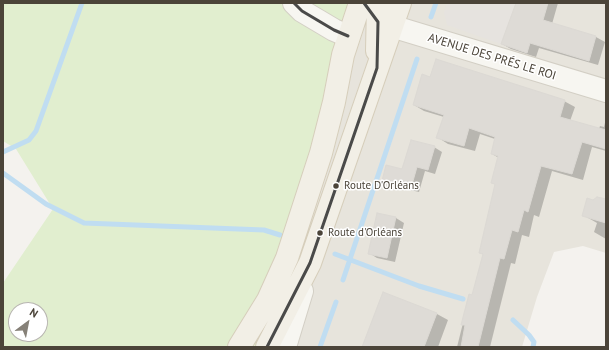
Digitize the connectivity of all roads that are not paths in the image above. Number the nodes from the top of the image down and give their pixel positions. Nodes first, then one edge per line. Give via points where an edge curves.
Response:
1 (294, 3) edge
2 (360, 3) edge
3 (364, 3) edge
4 (391, 3) edge
5 (400, 3) edge
6 (383, 17) edge
7 (348, 36) junction
8 (606, 91) edge
9 (287, 258) junction
10 (310, 264) junction
11 (242, 343) edge
12 (266, 347) edge
13 (285, 347) edge

1 - 7 main road via 302,11
2 - 7 main road
3 - 6 main road
4 - 6 main road
5 - 6 main road
6 - 7 main road
6 - 8 main road, AVENUE DES PRÉS LE ROI
6 - 10 main road via 377,68
7 - 9 main road via 320,153
9 - 11 main road via 268,300
9 - 12 main road
10 - 12 main road
10 - 13 main road

